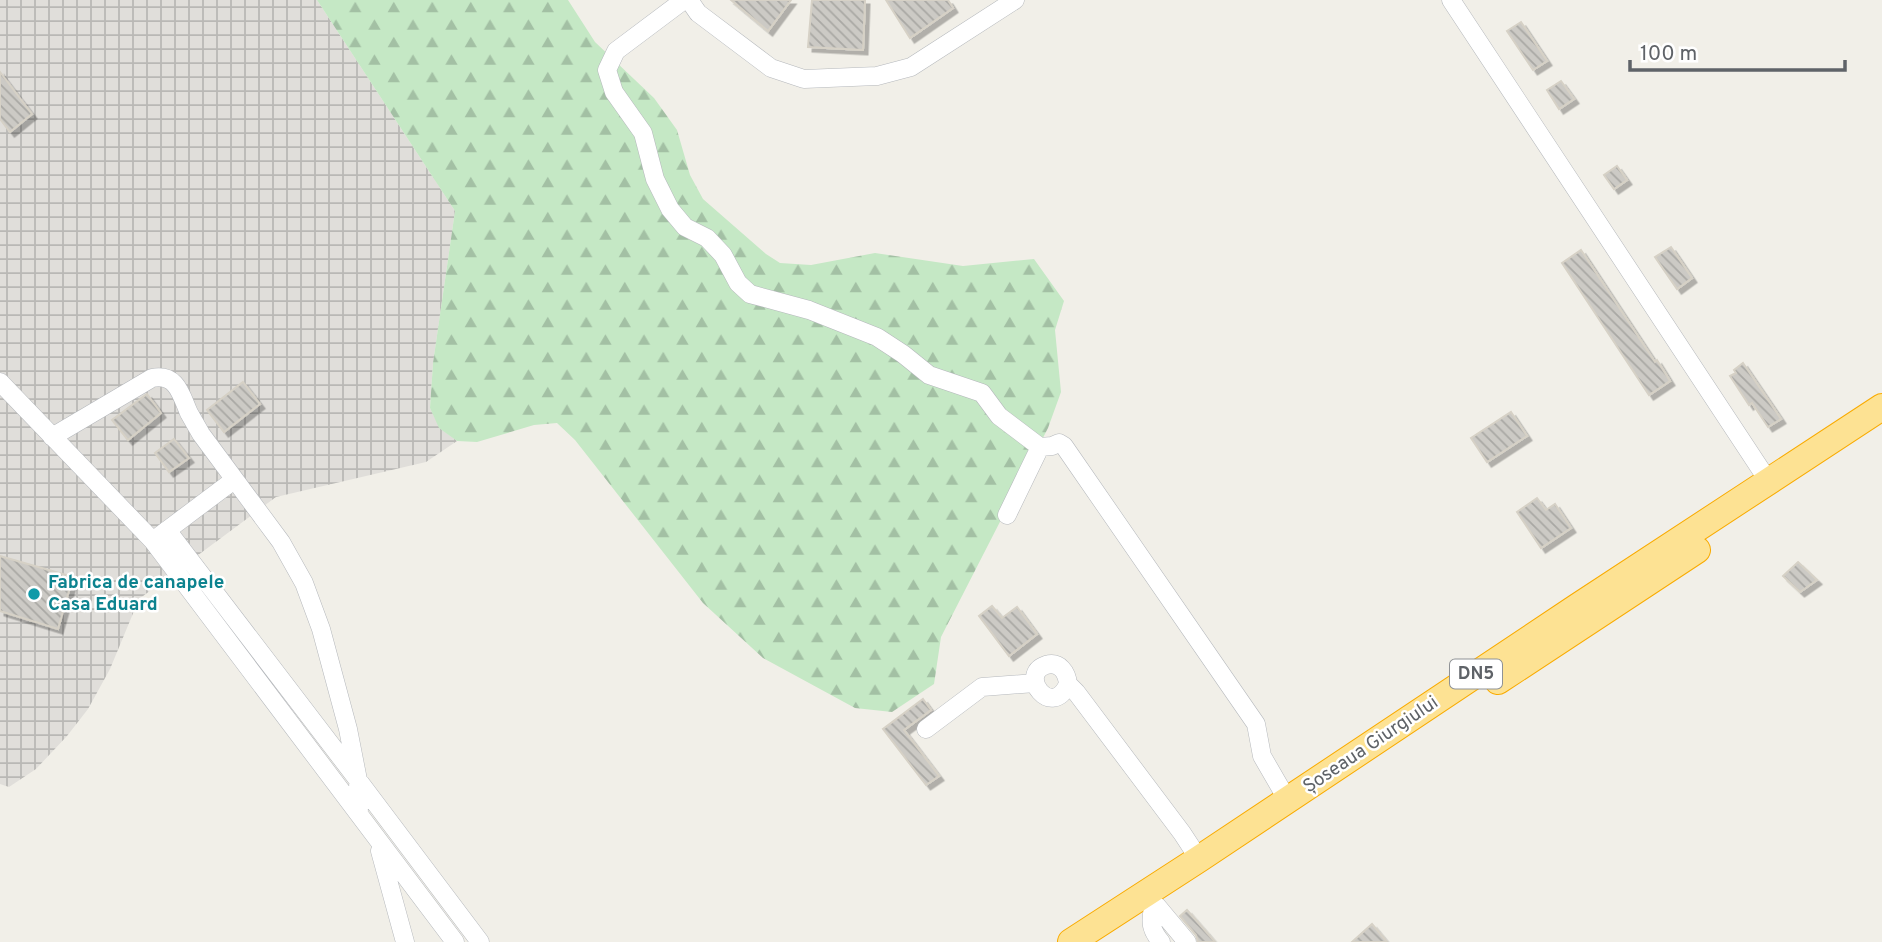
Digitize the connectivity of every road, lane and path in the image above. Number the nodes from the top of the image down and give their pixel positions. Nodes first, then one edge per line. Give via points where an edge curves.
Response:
1 (686, 0) edge
2 (1015, 0) edge
3 (1451, 0) edge
4 (0, 382) edge
5 (1882, 407) edge
6 (1882, 428) edge
7 (52, 437) junction
8 (1040, 447) junction
9 (234, 480) junction
10 (1769, 482) junction
11 (1007, 515) dead end
12 (160, 536) junction
13 (202, 591) junction
14 (1035, 683) junction
15 (1068, 684) junction
16 (926, 729) dead end
17 (358, 780) junction
18 (1288, 801) junction
19 (359, 814) junction
20 (377, 840) junction
21 (1199, 859) junction
22 (1155, 907) junction
23 (405, 942) edge
24 (455, 942) edge
25 (480, 942) edge
26 (1071, 942) edge
27 (1102, 942) edge
28 (1161, 942) edge
29 (1187, 942) edge

1 - 2 lane via 771,68 804,79 877,76 911,67
1 - 8 lane via 616,51 607,70 614,92 643,133 655,179 670,209 685,227 708,239 750,294 809,310 877,337 929,376 982,393 999,416
3 - 10 lane
4 - 7 lane
5 - 10 highway, Șoseaua Giurgiului / DN5
6 - 22 highway, Șoseaua Giurgiului / DN5
7 - 9 lane via 159,376 177,384 201,434
7 - 12 lane
8 - 11 lane
8 - 18 lane via 1059,443 1078,465 1256,724 1262,757
9 - 12 lane
9 - 17 lane via 281,542 304,583 321,629
10 - 18 highway, Șoseaua Giurgiului / DN5
12 - 13 lane
13 - 17 lane
13 - 19 lane
14 - 15 lane via 1040,694 1054,698
14 - 15 lane via 1037,672 1056,665 1064,671
14 - 16 lane via 982,687
15 - 21 lane
17 - 19 lane
17 - 25 lane
18 - 21 highway, Șoseaua Giurgiului / DN5
19 - 20 lane
20 - 23 lane
20 - 24 lane
21 - 26 highway, Șoseaua Giurgiului / DN5
22 - 27 highway, Șoseaua Giurgiului / DN5
22 - 28 lane via 1151,928
22 - 29 lane

